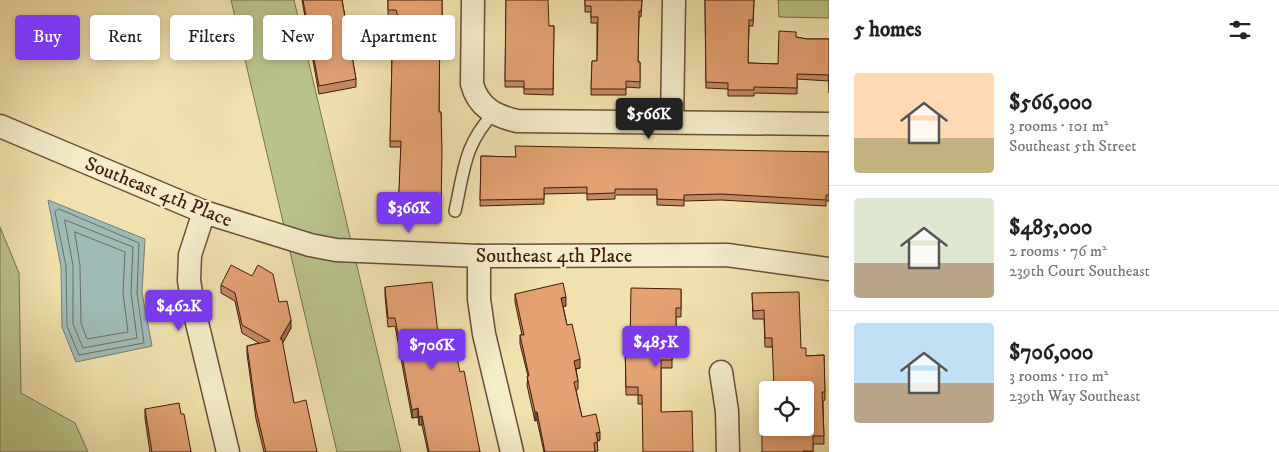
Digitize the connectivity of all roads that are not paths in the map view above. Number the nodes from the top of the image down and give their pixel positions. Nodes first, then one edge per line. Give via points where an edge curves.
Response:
1 (473, 0) edge
2 (674, 0) edge
3 (489, 110) junction
4 (672, 122) junction
5 (829, 124) edge
6 (0, 126) edge
7 (456, 211) dead end
8 (204, 212) junction
9 (479, 256) junction
10 (829, 268) edge
11 (721, 372) dead end
12 (228, 452) edge
13 (512, 452) edge
14 (728, 452) edge

1 - 3 street via 472,84 475,96
2 - 4 street
3 - 4 street via 517,121
3 - 7 lane via 468,152
4 - 5 street
6 - 8 street, Southeast 4th Place
8 - 9 street, Southeast 4th Place via 336,250
8 - 12 street via 190,255 189,280 192,306
9 - 10 street, Southeast 4th Place via 728,255
9 - 13 street via 479,299 484,334
11 - 14 street via 727,411

